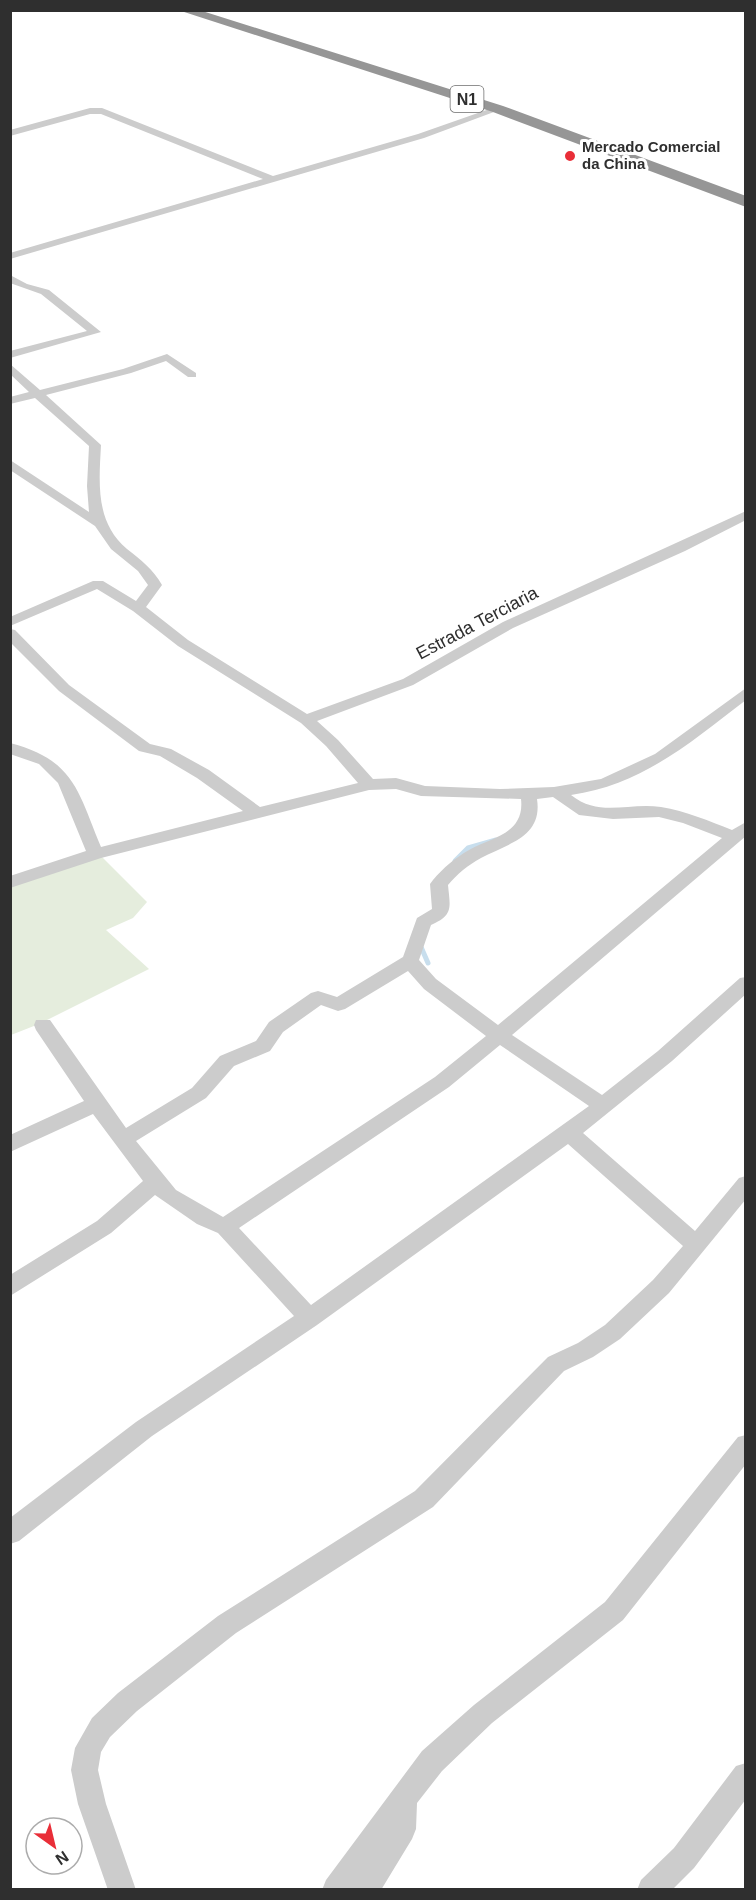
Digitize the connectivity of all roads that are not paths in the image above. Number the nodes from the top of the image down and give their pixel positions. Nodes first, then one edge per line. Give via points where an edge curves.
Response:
1 (184, 10) edge
2 (498, 109) junction
3 (10, 134) edge
4 (271, 179) junction
5 (746, 202) edge
6 (10, 256) edge
7 (10, 278) edge
8 (10, 355) edge
9 (10, 367) edge
10 (192, 375) dead end
11 (37, 393) junction
12 (10, 401) edge
13 (10, 464) edge
14 (746, 515) edge
15 (97, 523) junction
16 (138, 608) junction
17 (11, 622) edge
18 (10, 633) edge
19 (746, 692) edge
20 (306, 720) junction
21 (10, 748) edge
22 (369, 786) junction
23 (556, 792) junction
24 (528, 794) junction
25 (255, 812) junction
26 (740, 832) edge
27 (96, 854) junction
28 (10, 882) edge
29 (410, 961) junction
30 (746, 983) edge
31 (43, 1025) dead end
32 (500, 1035) junction
33 (96, 1104) junction
34 (603, 1106) junction
35 (568, 1133) junction
36 (123, 1139) junction
37 (10, 1144) edge
38 (155, 1182) junction
39 (746, 1184) edge
40 (225, 1227) junction
41 (695, 1244) junction
42 (10, 1287) edge
43 (309, 1318) junction
44 (746, 1444) edge
45 (10, 1533) edge
46 (746, 1776) edge
47 (404, 1798) junction
48 (122, 1890) edge
49 (336, 1890) edge
50 (364, 1890) edge
51 (651, 1890) edge

1 - 2 highway, N1
2 - 4 street via 421,136
2 - 5 highway, N1
3 - 4 street via 102,111
4 - 6 street
7 - 8 street via 45,292 95,332
9 - 11 street
10 - 11 street via 167,357
11 - 12 street
11 - 15 street via 95,445 92,490
13 - 15 street
14 - 20 street, Estrada Terciaria via 508,625 408,681
15 - 16 street via 116,547 149,572 155,585
16 - 17 street via 98,584
16 - 20 street via 183,643
17 - 18 street via 17,629
18 - 25 street via 64,688 145,748 165,752 203,774
19 - 23 street via 681,741 628,774
20 - 22 street
21 - 27 street via 45,761 66,781
22 - 24 street via 387,783 422,791
22 - 25 street
23 - 24 street
23 - 26 street via 579,810 596,814 659,812
24 - 29 street via 530,816 518,831 507,841 463,861 439,884 441,909 438,915 423,922
25 - 27 street
26 - 32 street
27 - 28 street
29 - 32 street via 430,984
29 - 36 street via 338,1004 318,998 276,1027 263,1046 227,1061 199,1093
30 - 34 street
31 - 33 street
32 - 34 street
32 - 40 street via 442,1082
33 - 36 street
33 - 37 street
34 - 35 street
35 - 41 street
35 - 43 street
36 - 38 street
38 - 40 street via 169,1196
38 - 42 street via 104,1227
39 - 41 street
40 - 43 street
41 - 48 street via 629,1317 603,1341 556,1364 424,1499 400,1518 313,1568 200,1642 95,1734 85,1760 89,1790
43 - 45 street via 144,1429
44 - 47 street via 614,1611 483,1713 432,1761
46 - 51 street via 684,1858
47 - 49 street
47 - 50 street via 402,1829

